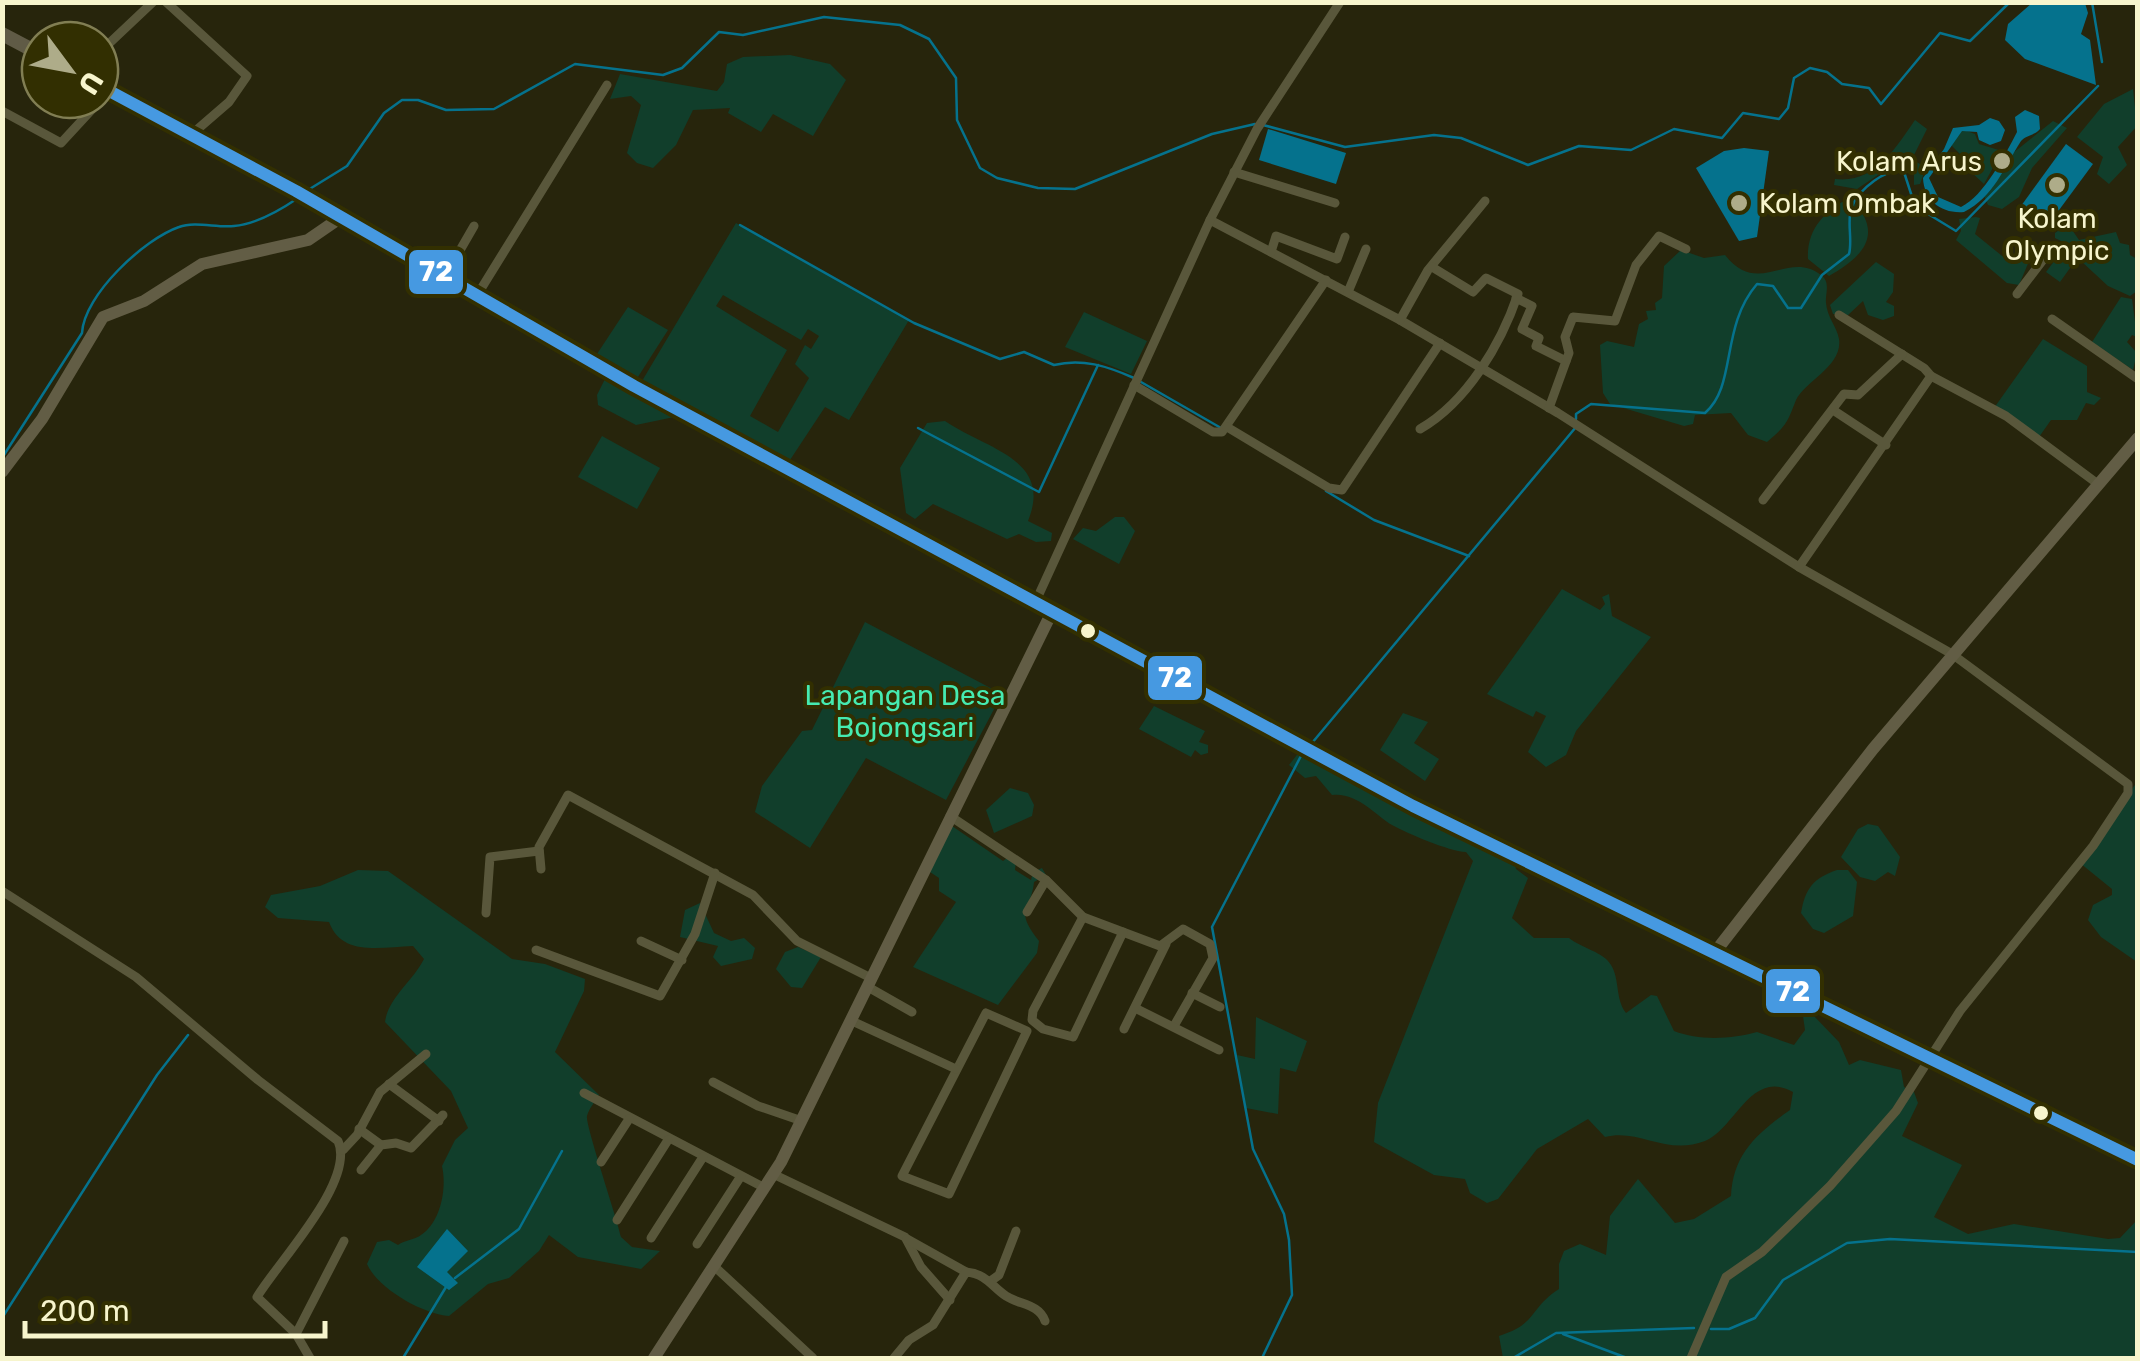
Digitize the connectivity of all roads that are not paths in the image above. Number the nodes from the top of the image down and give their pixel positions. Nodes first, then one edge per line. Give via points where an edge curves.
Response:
1 (152, 2) edge
2 (166, 2) edge
3 (1340, 2) edge
4 (120, 33) edge
5 (607, 86) dead end
6 (120, 97) edge
7 (2, 111) edge
8 (79, 120) edge
9 (192, 134) junction
10 (1234, 172) junction
11 (1485, 200) dead end
12 (1335, 203) dead end
13 (340, 218) junction
14 (1210, 220) junction
15 (474, 226) dead end
16 (1345, 236) dead end
17 (1366, 248) dead end
18 (1686, 249) dead end
19 (1272, 252) junction
20 (2049, 252) dead end
21 (1432, 267) junction
22 (444, 278) junction
23 (1326, 280) junction
24 (1348, 292) junction
25 (2017, 294) dead end
26 (476, 297) junction
27 (1516, 298) junction
28 (1839, 315) dead end
29 (2052, 319) dead end
30 (1400, 320) junction
31 (1440, 344) junction
32 (1902, 354) junction
33 (1566, 361) junction
34 (1480, 368) junction
35 (1931, 376) junction
36 (2138, 379) edge
37 (1136, 381) junction
38 (1549, 408) junction
39 (1834, 410) junction
40 (1225, 429) junction
41 (1420, 429) dead end
42 (2138, 438) edge
43 (1886, 445) junction
44 (2, 472) edge
45 (2098, 484) junction
46 (1763, 500) dead end
47 (1798, 567) junction
48 (1034, 603) junction
49 (1052, 612) junction
50 (1952, 654) junction
51 (950, 816) junction
52 (539, 851) junction
53 (541, 869) dead end
54 (715, 873) junction
55 (1046, 880) junction
56 (2, 891) edge
57 (1027, 912) dead end
58 (486, 914) dead end
59 (1083, 917) junction
60 (1123, 932) junction
61 (1172, 933) junction
62 (641, 941) dead end
63 (536, 950) dead end
64 (1712, 956) junction
65 (682, 960) junction
66 (869, 983) junction
67 (1192, 993) junction
68 (1220, 1007) dead end
69 (1135, 1008) junction
70 (912, 1012) dead end
71 (852, 1021) junction
72 (1174, 1026) junction
73 (1124, 1029) dead end
74 (1219, 1050) dead end
75 (426, 1054) dead end
76 (1927, 1058) junction
77 (956, 1068) junction
78 (713, 1082) dead end
79 (389, 1084) junction
80 (584, 1092) dead end
81 (629, 1119) junction
82 (802, 1121) junction
83 (360, 1129) junction
84 (668, 1140) junction
85 (381, 1145) junction
86 (342, 1150) junction
87 (703, 1158) junction
88 (2138, 1160) edge
89 (600, 1162) dead end
90 (361, 1170) dead end
91 (773, 1174) junction
92 (741, 1176) junction
93 (764, 1188) junction
94 (617, 1220) dead end
95 (1016, 1231) dead end
96 (651, 1238) dead end
97 (904, 1238) junction
98 (344, 1241) dead end
99 (697, 1244) dead end
100 (715, 1267) junction
101 (966, 1272) junction
102 (992, 1280) junction
103 (950, 1300) junction
104 (1045, 1321) dead end
105 (296, 1334) junction
106 (310, 1358) edge
107 (654, 1358) edge
108 (813, 1358) edge
109 (894, 1358) edge
110 (1691, 1358) edge

1 - 4 street
2 - 9 street via 247,76
3 - 10 street
5 - 26 street
6 - 9 main road
7 - 8 street via 61,143
9 - 13 main road
10 - 12 street
10 - 14 street
11 - 21 street
13 - 22 main road
13 - 44 street via 308,240 202,264 103,318
14 - 19 street
14 - 37 street
15 - 22 street
16 - 19 street via 1337,259 1280,236
17 - 24 street
18 - 33 street via 1656,239 1636,265 1615,321 1572,318
19 - 23 street
20 - 25 street
21 - 27 street via 1473,292 1486,278
21 - 30 street
22 - 26 main road
23 - 24 street
23 - 40 street
24 - 30 street
26 - 48 main road
27 - 33 street via 1532,306 1518,328
27 - 34 street
28 - 32 street
29 - 36 street
30 - 31 street
31 - 34 street
31 - 40 street via 1338,492
32 - 35 street
32 - 39 street via 1860,393 1844,394
33 - 38 street
34 - 38 street
34 - 41 street via 1442,416
35 - 43 street
35 - 45 street via 2006,416
37 - 40 street via 1213,432
37 - 48 street
38 - 47 street
39 - 43 street
39 - 46 street
42 - 45 street
43 - 47 street
45 - 50 street
47 - 50 street
48 - 49 main road
49 - 51 street
49 - 64 main road via 1413,806
50 - 64 street
50 - 76 street via 2130,788 2093,846
51 - 55 street
51 - 66 street
52 - 53 street
52 - 54 street via 568,796
52 - 58 street via 490,858
54 - 65 street
54 - 66 street via 753,894 798,941
55 - 57 street
55 - 59 street
56 - 86 street via 136,977
59 - 60 street
59 - 60 street via 1033,1011 1032,1020 1043,1029 1072,1036
60 - 61 street via 1160,946
61 - 67 street via 1186,929 1210,944 1212,958
61 - 69 street
62 - 65 street
63 - 65 street via 660,996
64 - 76 main road
66 - 70 street
66 - 71 street
67 - 68 street
67 - 72 street
69 - 72 street
69 - 73 street
71 - 77 street
71 - 82 street
72 - 74 street
75 - 79 street
76 - 88 main road
76 - 110 street via 1896,1111 1830,1186 1762,1252 1726,1276
77 - 77 street via 902,1176 949,1194 1028,1031 986,1013
78 - 82 street
79 - 83 street
79 - 85 street via 441,1118 411,1148
80 - 81 street
81 - 84 street
81 - 89 street
82 - 91 street
83 - 85 street
83 - 86 street
84 - 87 street
84 - 94 street
85 - 90 street
86 - 105 street via 328,1194 257,1297
87 - 92 street
87 - 96 street
91 - 93 street
91 - 97 street
92 - 93 street
92 - 99 street
93 - 100 street
95 - 102 street
97 - 101 street
97 - 103 street
98 - 105 street
100 - 107 street
100 - 108 street
101 - 102 street
101 - 103 street
102 - 104 street via 1007,1297 1039,1310
103 - 109 street
105 - 106 street

